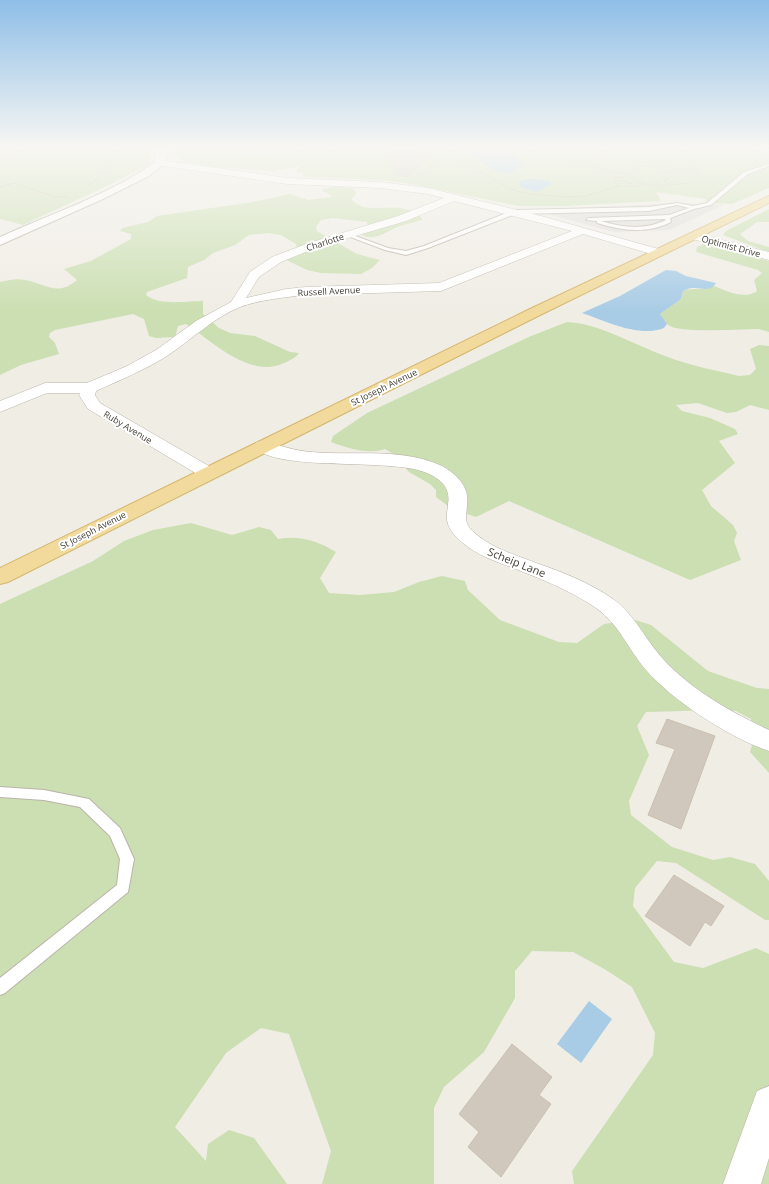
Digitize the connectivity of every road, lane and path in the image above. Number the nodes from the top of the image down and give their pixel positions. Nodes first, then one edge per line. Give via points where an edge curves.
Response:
1 (87, 202) edge
2 (441, 202) edge
3 (475, 202) edge
4 (711, 202) edge
5 (762, 202) edge
6 (692, 208) junction
7 (514, 212) junction
8 (564, 212) junction
9 (667, 217) junction
10 (586, 225) junction
11 (348, 235) junction
12 (693, 236) junction
13 (0, 241) edge
14 (658, 252) junction
15 (769, 256) edge
16 (236, 304) junction
17 (88, 388) junction
18 (0, 407) edge
19 (263, 446) junction
20 (208, 473) junction
21 (0, 577) edge
22 (769, 741) edge
23 (0, 792) edge
24 (0, 988) edge
25 (769, 1102) edge
26 (742, 1184) edge

1 - 13 street
2 - 11 street, Charlotte
3 - 7 street
4 - 6 lane
5 - 12 main road, St Joseph Avenue
6 - 8 lane via 677,204 649,209
6 - 9 lane
7 - 8 lane
7 - 10 street
7 - 11 lane via 406,253 392,251
8 - 10 lane
9 - 10 lane
9 - 10 lane via 669,221 665,224 649,227
10 - 14 street
10 - 16 street, Russell Avenue via 441,287 306,291
11 - 16 street, Charlotte via 306,248 264,266 250,280
12 - 14 main road, St Joseph Avenue
12 - 15 street, Optimist Drive
14 - 19 main road, St Joseph Avenue
16 - 17 street, Russell Avenue via 201,324 151,359
17 - 18 street via 56,387 33,392
17 - 20 street, Ruby Avenue via 87,395 94,406
19 - 20 main road, St Joseph Avenue
19 - 22 street, Scheip Lane via 285,454 395,460 415,463 437,471 458,489 460,495 456,513 457,524 463,533 490,553 555,577 608,606 661,671 699,700
20 - 21 main road, St Joseph Avenue
23 - 24 lane via 84,803 115,832 127,859 123,888
25 - 26 street

